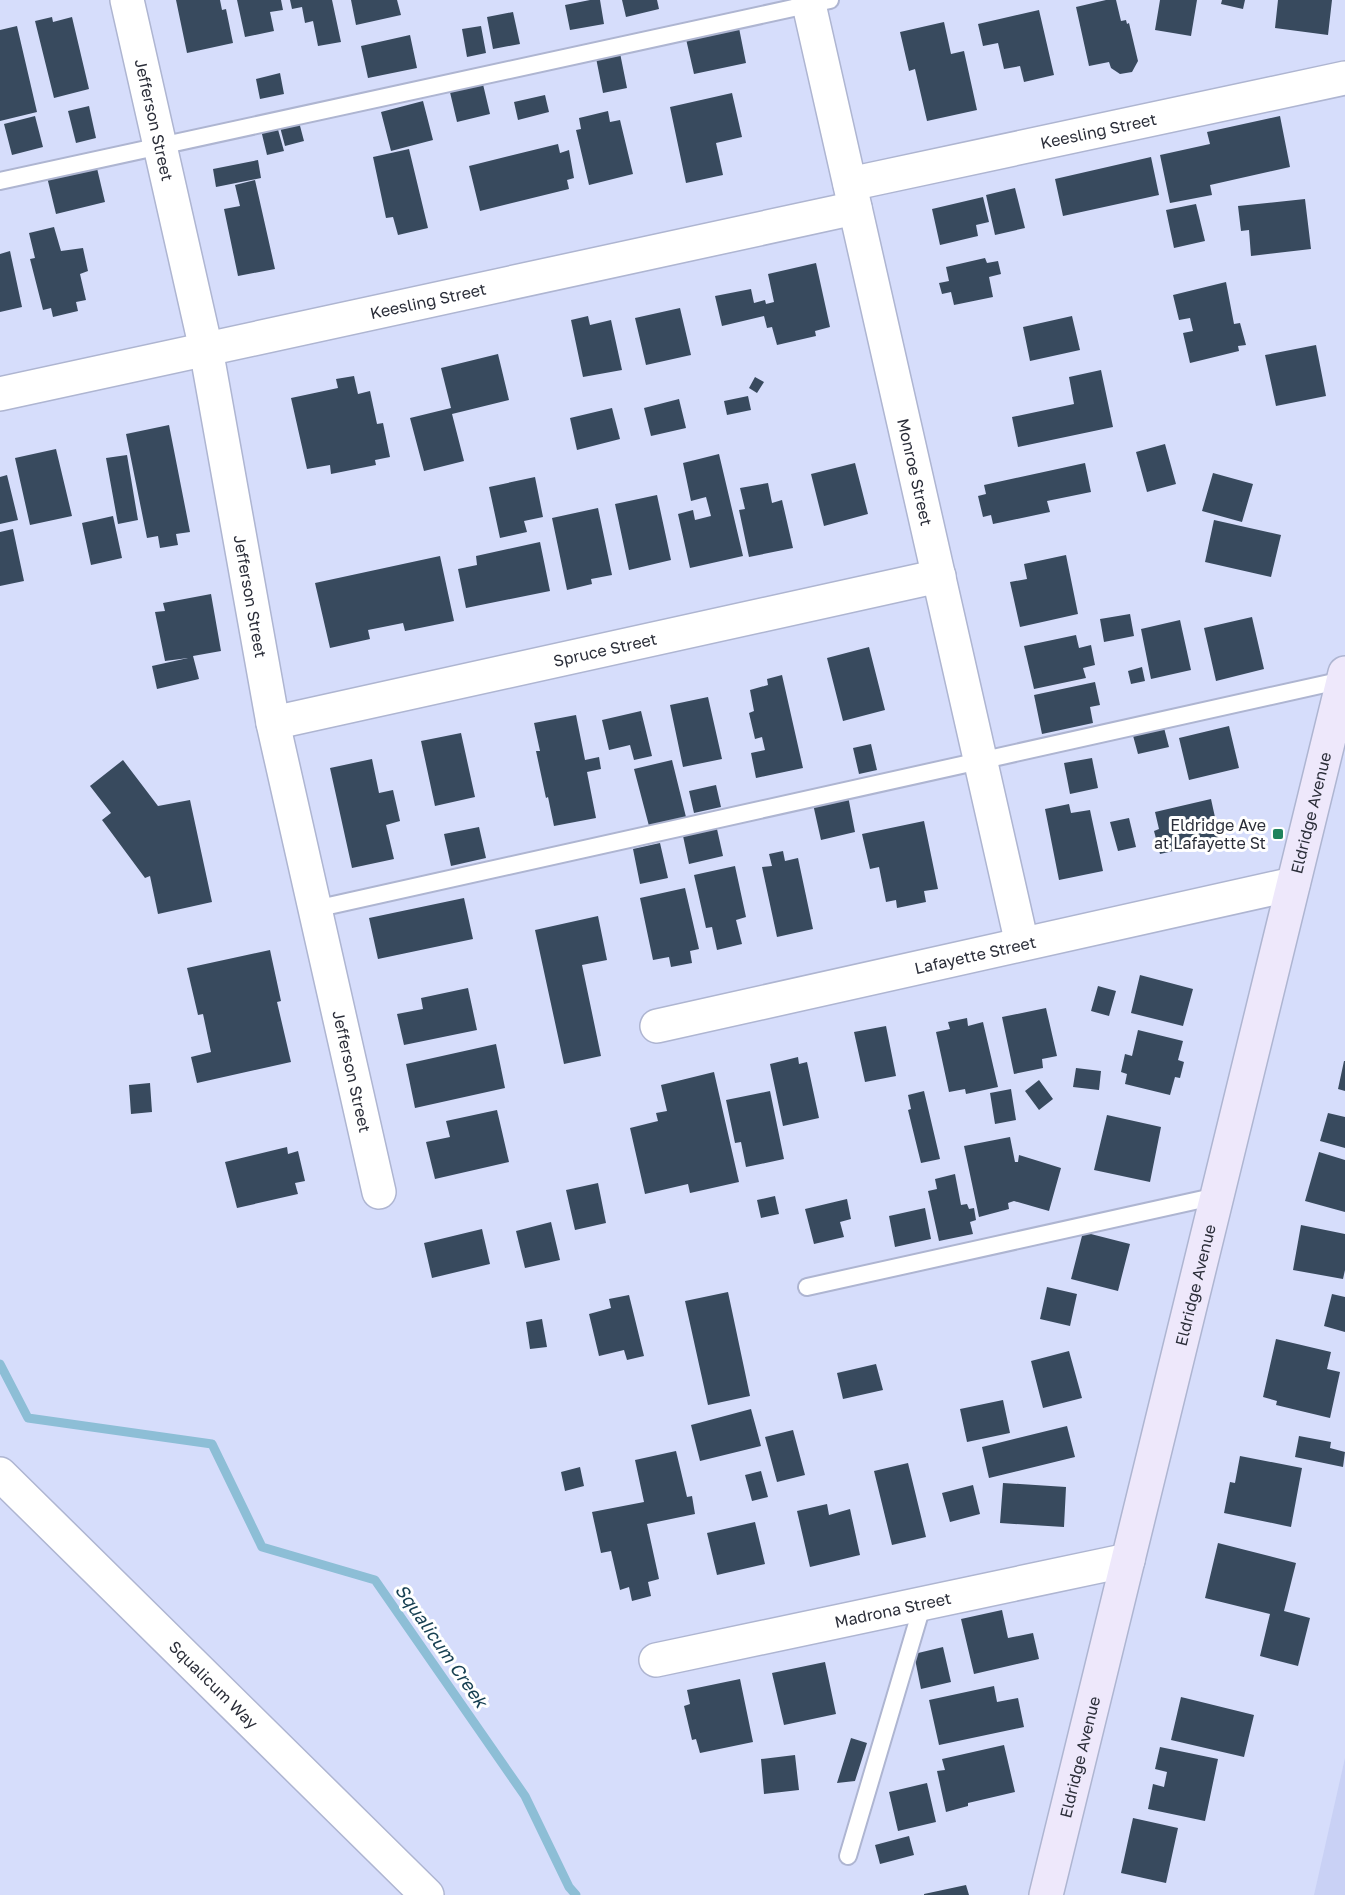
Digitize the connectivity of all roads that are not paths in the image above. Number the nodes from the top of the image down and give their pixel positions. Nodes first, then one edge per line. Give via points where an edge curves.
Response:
1 (127, 0) edge
2 (816, 2) edge
3 (1345, 78) edge
4 (160, 146) junction
5 (0, 181) edge
6 (853, 196) junction
7 (206, 349) junction
8 (0, 394) edge
9 (939, 576) junction
10 (1344, 676) edge
11 (273, 723) junction
12 (980, 761) junction
13 (1293, 884) junction
14 (315, 909) junction
15 (1022, 944) junction
16 (657, 1026) dead end
17 (380, 1192) dead end
18 (1217, 1196) junction
19 (807, 1287) dead end
20 (0, 1474) edge
21 (1128, 1560) junction
22 (923, 1603) junction
23 (656, 1660) dead end
24 (848, 1856) dead end
25 (427, 1895) edge
26 (1046, 1895) edge

1 - 4 street, Jefferson Street
2 - 4 lane
2 - 6 street, Monroe Street
3 - 6 street, Keesling Street
4 - 5 lane
4 - 7 street, Jefferson Street
6 - 7 street, Keesling Street
6 - 9 street, Monroe Street
7 - 8 street, Keesling Street
7 - 11 street, Jefferson Street
9 - 11 street, Spruce Street
9 - 12 street, Monroe Street
10 - 12 lane
10 - 13 main road, Eldridge Avenue
11 - 14 street, Jefferson Street
12 - 14 lane
12 - 15 street, Monroe Street
13 - 15 street, Lafayette Street
13 - 18 main road, Eldridge Avenue
14 - 17 street, Jefferson Street
15 - 16 street, Lafayette Street
18 - 19 lane
18 - 21 main road, Eldridge Avenue
20 - 25 street, Squalicum Way
21 - 22 street, Madrona Street
21 - 26 main road, Eldridge Avenue
22 - 23 street, Madrona Street
22 - 24 lane

